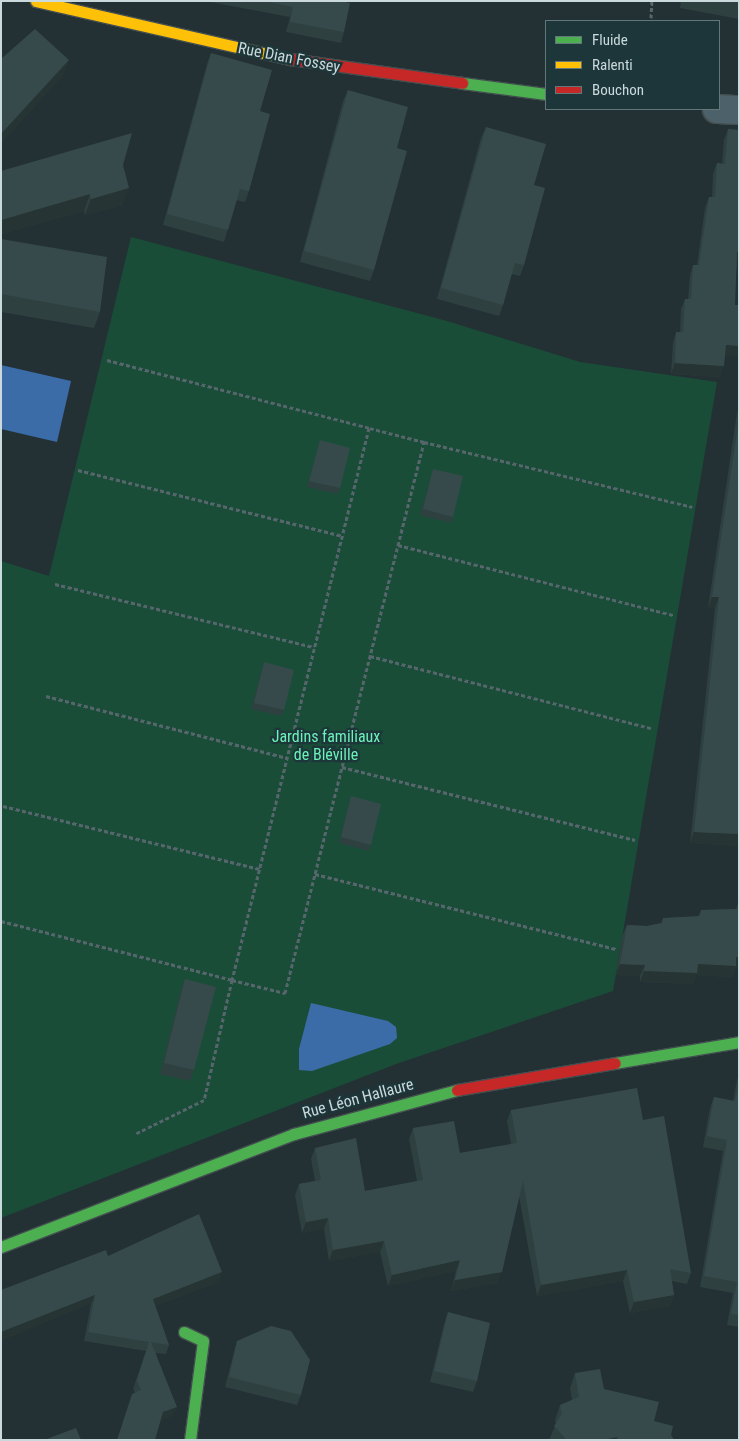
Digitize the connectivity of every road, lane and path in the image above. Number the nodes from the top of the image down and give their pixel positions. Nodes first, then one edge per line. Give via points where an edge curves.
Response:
1 (36, 1) edge
2 (652, 1) edge
3 (651, 18) dead end
4 (545, 94) edge
5 (720, 109) edge
6 (739, 110) edge
7 (106, 360) dead end
8 (369, 428) junction
9 (424, 442) junction
10 (78, 470) dead end
11 (692, 508) dead end
12 (342, 536) junction
13 (398, 545) junction
14 (55, 584) dead end
15 (673, 615) dead end
16 (314, 647) junction
17 (370, 656) junction
18 (46, 696) dead end
19 (651, 728) dead end
20 (287, 758) junction
21 (342, 766) junction
22 (3, 806) dead end
23 (635, 840) dead end
24 (260, 869) junction
25 (315, 874) junction
26 (1, 921) edge
27 (616, 949) dead end
28 (232, 980) junction
29 (739, 1042) edge
30 (135, 1134) dead end
31 (1, 1246) edge
32 (184, 1332) dead end
33 (190, 1440) edge

1 - 4 street, Rue Dian Fossey via 298,61
2 - 3 path
5 - 6 street
7 - 8 path
8 - 9 path
8 - 12 path
9 - 11 path
9 - 13 path
10 - 12 path
12 - 16 path
13 - 15 path
13 - 17 path
14 - 16 path
16 - 20 path
17 - 19 path
17 - 21 path
18 - 20 path
20 - 24 path
21 - 23 path
21 - 25 path
22 - 24 path
24 - 28 path
25 - 27 path
25 - 28 path via 285,993
26 - 28 path
28 - 30 path via 204,1100
29 - 31 street, Rue Léon Hallaure via 458,1090 387,1108 294,1134
32 - 33 street via 203,1341

